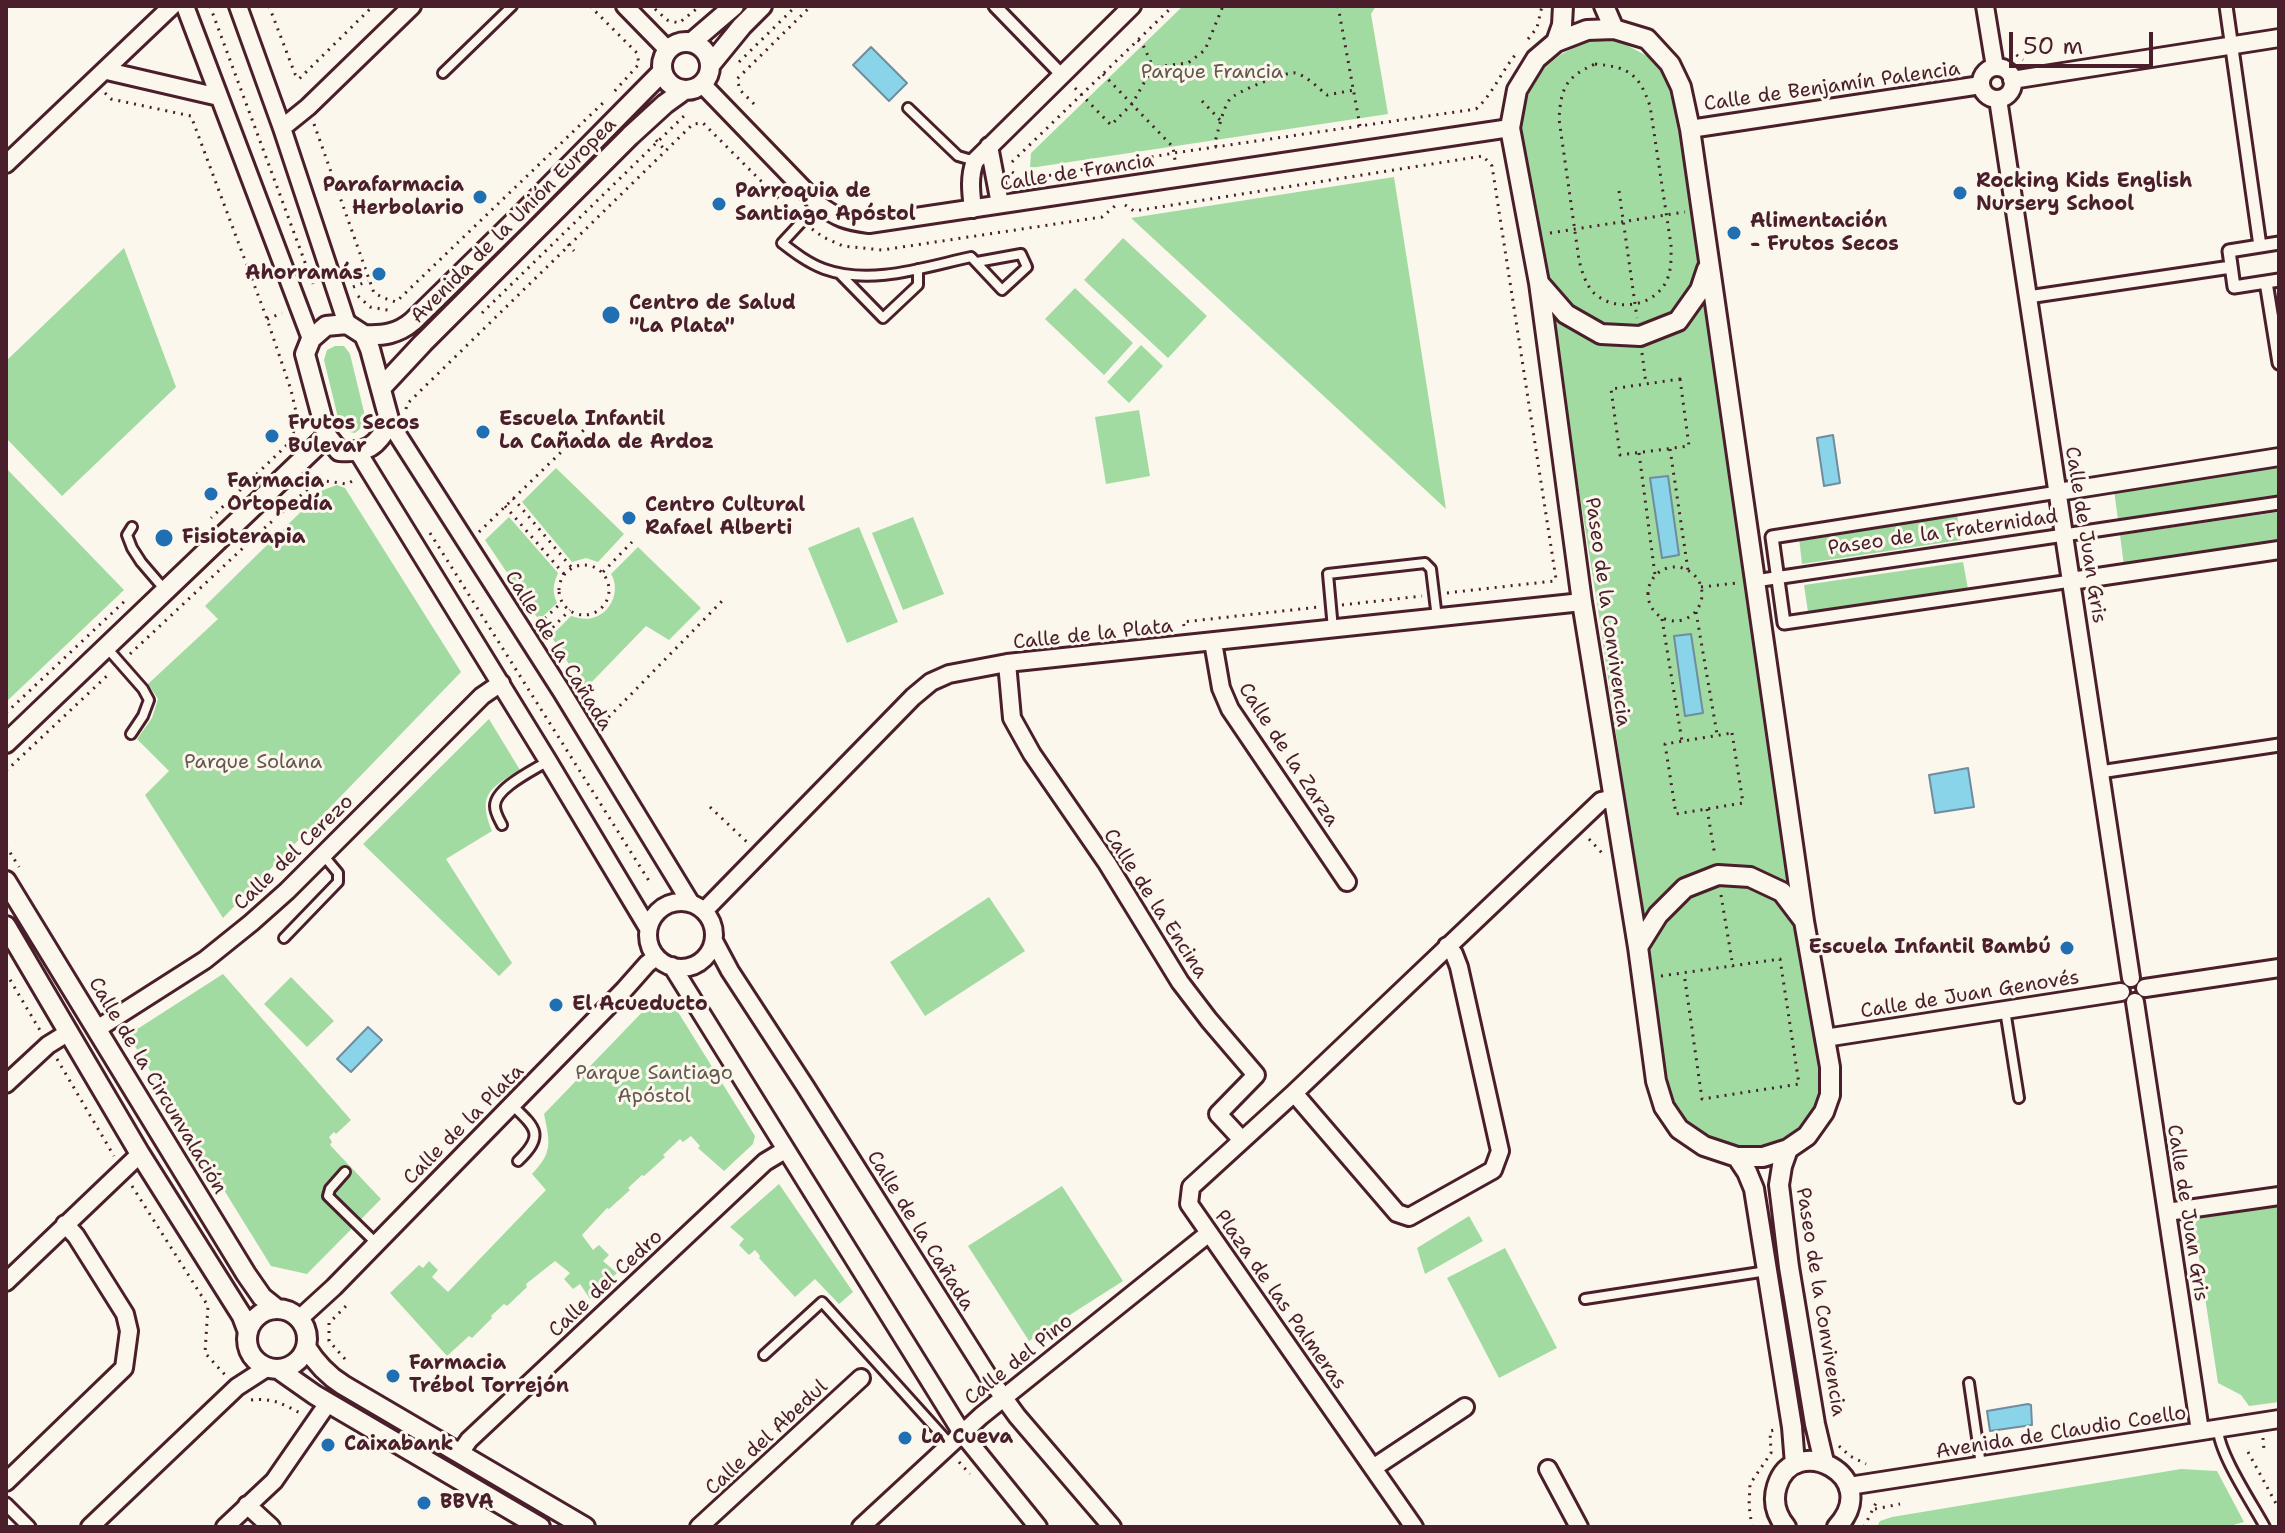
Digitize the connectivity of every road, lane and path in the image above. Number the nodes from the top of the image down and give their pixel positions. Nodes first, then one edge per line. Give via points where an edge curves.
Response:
1 (172, 6) edge
2 (185, 6) edge
3 (210, 6) edge
4 (238, 6) edge
5 (269, 6) edge
6 (373, 6) edge
7 (412, 6) edge
8 (512, 6) edge
9 (590, 6) edge
10 (625, 6) edge
11 (652, 6) edge
12 (700, 6) edge
13 (734, 6) edge
14 (762, 6) edge
15 (796, 6) edge
16 (811, 6) edge
17 (995, 6) edge
18 (1132, 6) edge
19 (1173, 6) edge
20 (1223, 6) edge
21 (1338, 6) edge
22 (1563, 6) edge
23 (1604, 6) edge
24 (1985, 6) edge
25 (2226, 6) edge
26 (1614, 29) junction
27 (2279, 38) edge
28 (1138, 40) junction
29 (692, 42) junction
30 (1556, 42) junction
31 (2231, 46) junction
32 (2009, 49) dead end
33 (668, 50) junction
34 (739, 62) dead end
35 (2025, 62) dead end
36 (711, 64) junction
37 (1153, 67) junction
38 (1995, 67) junction
39 (662, 72) junction
40 (443, 73) dead end
41 (1061, 74) junction
42 (1103, 74) junction
43 (100, 76) junction
44 (2012, 80) junction
45 (1981, 85) junction
46 (706, 88) junction
47 (1354, 90) junction
48 (683, 91) junction
49 (1082, 95) junction
50 (1998, 99) junction
51 (245, 101) junction
52 (1202, 101) dead end
53 (221, 102) junction
54 (754, 104) dead end
55 (1132, 104) junction
56 (308, 107) junction
57 (908, 108) dead end
58 (1476, 109) dead end
59 (191, 116) junction
60 (1221, 121) junction
61 (1360, 126) junction
62 (282, 128) junction
63 (1510, 128) junction
64 (1690, 129) junction
65 (1173, 147) dead end
66 (1216, 147) junction
67 (985, 156) junction
68 (6, 164) edge
69 (1619, 191) dead end
70 (818, 204) junction
71 (1000, 204) junction
72 (973, 209) junction
73 (1701, 210) junction
74 (1666, 215) junction
75 (802, 222) junction
76 (1623, 222) junction
77 (1575, 229) junction
78 (1530, 236) junction
79 (2279, 243) edge
80 (568, 244) junction
81 (2260, 246) junction
82 (574, 251) dead end
83 (977, 262) junction
84 (1709, 265) junction
85 (2231, 267) junction
86 (918, 269) junction
87 (839, 274) junction
88 (2279, 280) edge
89 (369, 281) junction
90 (2266, 282) junction
91 (1539, 283) junction
92 (314, 286) dead end
93 (355, 287) junction
94 (337, 294) junction
95 (2028, 297) junction
96 (1635, 305) junction
97 (299, 307) junction
98 (267, 319) junction
99 (473, 322) dead end
100 (347, 324) junction
101 (407, 326) junction
102 (364, 335) junction
103 (1640, 336) junction
104 (311, 339) junction
105 (2279, 363) edge
106 (1646, 384) junction
107 (381, 388) junction
108 (398, 419) junction
109 (592, 422) dead end
110 (327, 436) junction
111 (1670, 449) junction
112 (358, 452) junction
113 (1639, 453) junction
114 (2279, 457) edge
115 (318, 480) dead end
116 (2058, 492) junction
117 (513, 498) junction
118 (2279, 503) edge
119 (505, 506) junction
120 (209, 521) dead end
121 (132, 527) dead end
122 (430, 532) dead end
123 (477, 534) dead end
124 (2065, 535) junction
125 (632, 542) dead end
126 (2279, 550) edge
127 (572, 568) junction
128 (1688, 570) junction
129 (603, 572) junction
130 (564, 574) junction
131 (152, 575) junction
132 (1655, 575) junction
133 (1777, 577) junction
134 (1755, 581) junction
135 (2071, 581) junction
136 (1701, 587) junction
137 (166, 591) junction
138 (1434, 595) junction
139 (726, 597) dead end
140 (562, 602) junction
141 (1582, 602) junction
142 (1331, 606) junction
143 (570, 610) junction
144 (1696, 612) junction
145 (1437, 618) junction
146 (1662, 619) junction
147 (536, 626) dead end
148 (1333, 630) junction
149 (543, 637) dead end
150 (1213, 642) junction
151 (1185, 646) junction
152 (107, 647) junction
153 (121, 663) junction
154 (1007, 663) junction
155 (501, 683) junction
156 (6, 713) edge
157 (599, 727) dead end
158 (131, 734) dead end
159 (1718, 735) junction
160 (1682, 741) junction
161 (6, 743) edge
162 (2279, 745) edge
163 (548, 761) junction
164 (6, 771) edge
165 (2100, 772) junction
166 (1614, 798) junction
167 (710, 807) dead end
168 (1578, 822) junction
169 (502, 825) dead end
170 (750, 845) dead end
171 (1603, 854) dead end
172 (323, 855) junction
173 (6, 881) edge
174 (1347, 882) dead end
175 (651, 884) dead end
176 (697, 907) junction
177 (1804, 921) junction
178 (6, 926) edge
179 (648, 928) junction
180 (284, 938) dead end
181 (714, 941) junction
182 (1447, 946) junction
183 (1638, 947) junction
184 (656, 957) junction
185 (672, 966) junction
186 (2279, 968) edge
187 (6, 973) edge
188 (1684, 973) junction
189 (1641, 978) junction
190 (2133, 990) junction
191 (2005, 1010) junction
192 (97, 1029) junction
193 (69, 1032) junction
194 (1825, 1038) junction
195 (48, 1045) junction
196 (6, 1084) edge
197 (1294, 1093) junction
198 (2019, 1098) dead end
199 (512, 1105) junction
200 (1242, 1140) junction
201 (1788, 1149) junction
202 (785, 1150) junction
203 (140, 1154) junction
204 (1737, 1157) junction
205 (518, 1161) dead end
206 (123, 1171) junction
207 (345, 1172) dead end
208 (2279, 1196) edge
209 (2167, 1212) junction
210 (65, 1224) junction
211 (1209, 1233) junction
212 (376, 1243) junction
213 (1768, 1270) junction
214 (6, 1282) edge
215 (204, 1299) dead end
216 (1585, 1299) dead end
217 (349, 1303) dead end
218 (277, 1309) junction
219 (299, 1319) junction
220 (248, 1332) junction
221 (306, 1347) junction
222 (764, 1355) dead end
223 (345, 1359) dead end
224 (273, 1368) junction
225 (861, 1378) dead end
226 (1969, 1383) dead end
227 (1003, 1398) junction
228 (328, 1403) junction
229 (1465, 1407) dead end
230 (2279, 1419) edge
231 (2218, 1429) junction
232 (2200, 1431) junction
233 (1832, 1437) dead end
234 (956, 1438) junction
235 (2248, 1452) dead end
236 (460, 1453) junction
237 (1824, 1462) junction
238 (1795, 1464) junction
239 (1981, 1465) junction
240 (1874, 1467) dead end
241 (1373, 1468) junction
242 (1548, 1469) dead end
243 (6, 1482) edge
244 (1849, 1486) junction
245 (1884, 1494) dead end
246 (6, 1504) edge
247 (1900, 1504) dead end
248 (247, 1505) junction
249 (1875, 1508) junction
250 (2279, 1509) edge
251 (1779, 1525) edge
252 (1412, 1526) edge
253 (29, 1527) edge
254 (90, 1527) edge
255 (225, 1527) edge
256 (271, 1527) edge
257 (540, 1527) edge
258 (585, 1527) edge
259 (699, 1527) edge
260 (861, 1527) edge
261 (1038, 1527) edge
262 (1112, 1527) edge
263 (1579, 1527) edge
264 (1837, 1527) edge
265 (1862, 1527) edge
266 (2265, 1527) edge

1 - 43 street
2 - 53 street
3 - 51 path
4 - 62 street
5 - 6 path via 299,79
7 - 56 street
8 - 40 lane
9 - 89 path via 637,53 639,64 396,302 374,293
10 - 33 street
11 - 12 path via 679,23
13 - 29 street
14 - 36 street
15 - 34 path
16 - 54 path via 737,79
17 - 41 street
18 - 41 street
19 - 28 path
20 - 37 path via 1205,50 1188,63
21 - 47 path
22 - 30 street
23 - 26 street
24 - 38 street
25 - 31 street
26 - 30 street, Paseo de la Convivencia via 1587,30
26 - 64 street, Paseo de la Convivencia via 1647,39 1670,64
27 - 31 street
28 - 37 path
28 - 42 path
29 - 33 street
29 - 36 street via 708,54
30 - 63 street, Paseo de la Convivencia via 1536,59 1517,90
31 - 44 street
31 - 81 street
32 - 35 path
33 - 39 street
36 - 46 street
37 - 55 path
38 - 44 street
38 - 45 street via 1982,77
39 - 48 street
39 - 101 street, Avenida de la Unión Europea
41 - 49 path
41 - 67 street
42 - 49 path
42 - 55 path
43 - 53 street
43 - 59 path via 111,99
43 - 68 street
44 - 50 street via 2007,95
45 - 50 street via 1984,93
45 - 64 street, Calle de Benjamín Palencia
46 - 48 street
46 - 70 street, Calle de Francia
46 - 99 path
47 - 60 path via 1327,95 1304,77 1284,74 1237,94
47 - 61 path
48 - 107 street, Avenida de la Unión Europea via 630,136
49 - 55 path via 1111,125
49 - 66 path via 1010,163 1013,174 1024,180
50 - 95 street, Calle de Juan Gris
51 - 53 path
51 - 92 path
52 - 60 path
53 - 59 path
53 - 97 street
55 - 65 path
56 - 62 street
56 - 89 path
57 - 67 lane via 958,156
58 - 61 path
59 - 98 path
60 - 66 path
61 - 66 path
62 - 94 street
63 - 71 street, Calle de Francia
63 - 78 street, Paseo de la Convivencia
64 - 73 street, Paseo de la Convivencia
67 - 71 street
67 - 72 street via 971,170
69 - 76 path
70 - 72 street, Calle de Francia via 847,221 869,224
70 - 75 lane
71 - 72 street, Calle de Francia
73 - 74 path
73 - 84 street, Paseo de la Convivencia
74 - 76 path
74 - 77 path via 1644,89 1634,74 1595,64 1566,83 1560,100
74 - 96 path via 1671,245 1666,283 1652,298
75 - 80 path via 703,123 693,124
75 - 87 lane via 782,243 803,259
75 - 138 path via 843,246 882,250 1102,217 1120,201 1134,211 1483,156 1492,166 1556,579
76 - 77 path
76 - 96 path
77 - 78 path
77 - 96 path via 1584,277 1594,293 1613,303
78 - 91 street, Paseo de la Convivencia
79 - 81 street
80 - 82 path
80 - 108 path
81 - 85 street via 2229,251
83 - 83 lane via 1002,290 1027,267 1021,254
83 - 86 lane via 971,257
84 - 103 street via 1700,290 1678,321
84 - 134 street, Paseo de la Convivencia
85 - 90 street via 2234,287
85 - 95 street
86 - 87 lane via 874,276
86 - 87 lane via 918,285 883,318
88 - 90 street
89 - 93 path
90 - 105 street
91 - 103 street via 1566,314 1601,334
91 - 141 street, Paseo de la Convivencia
93 - 94 path
93 - 101 path via 358,298 370,307 392,310
94 - 100 street
95 - 116 street, Calle de Juan Gris
96 - 103 path
97 - 98 path
97 - 104 street
98 - 120 path via 294,403 294,431 288,444
100 - 102 street
100 - 104 street via 326,326
101 - 102 street, Avenida de la Unión Europea via 381,336
102 - 107 street
103 - 106 path
104 - 110 street via 305,354
106 - 111 path via 1680,379 1689,446
106 - 113 path via 1611,389 1620,455
107 - 108 street
108 - 112 street via 377,444
108 - 176 street, Calle de la Cañada
109 - 117 path
110 - 112 street via 339,451
110 - 137 street
111 - 113 path
111 - 128 path
112 - 155 street
113 - 132 path
114 - 116 street, Paseo de la Fraternidad
115 - 153 path
116 - 124 street, Calle de Juan Gris
116 - 133 street via 1772,537
117 - 119 path
117 - 127 path
118 - 124 street, Paseo de la Fraternidad
119 - 123 path
119 - 130 path
121 - 131 lane via 127,535 132,548
122 - 175 path
124 - 133 street, Paseo de la Fraternidad
124 - 135 street, Calle de Juan Gris
125 - 129 path
126 - 135 street
127 - 129 path via 589,565
127 - 130 path
128 - 132 path via 1672,567
128 - 136 path
129 - 143 path via 610,589 602,609 586,615
130 - 140 path
131 - 137 lane
131 - 156 path
132 - 146 path via 1647,595
133 - 134 street, Paseo de la Fraternidad
133 - 135 street via 1784,623
134 - 136 path
134 - 177 street, Paseo de la Convivencia
135 - 165 street, Calle de Juan Gris
136 - 144 path
137 - 152 street
138 - 142 path
138 - 142 lane via 1431,569 1425,563 1328,574
138 - 145 lane
139 - 157 path
140 - 143 path
140 - 147 path
141 - 145 street, Calle de la Plata
141 - 166 street, Paseo de la Convivencia
142 - 148 lane
142 - 151 path via 1183,622
143 - 149 path
144 - 146 path via 1680,621
144 - 159 path
145 - 148 street, Calle de la Plata
146 - 160 path
148 - 150 street, Calle de la Plata
150 - 151 street, Calle de la Plata
150 - 174 street, Calle de la Zarza via 1230,709
151 - 154 street, Calle de la Plata
152 - 153 lane
152 - 161 street
153 - 158 lane via 149,700
153 - 164 path
154 - 176 street, Calle de la Plata via 931,682
154 - 200 street, Calle de la Encina via 1012,718 1032,754 1180,982 1256,1075 1218,1114
155 - 163 street
155 - 172 street, Calle del Cerezo
159 - 160 path
159 - 160 path via 1732,733 1743,803 1676,814 1665,744
162 - 165 street
163 - 169 lane via 498,794 494,804
163 - 179 street
165 - 190 street, Calle de Juan Gris
166 - 168 street, Plaza de las Palmeras via 1601,801
166 - 183 street, Paseo de la Convivencia
167 - 170 path
168 - 171 path
168 - 182 street, Plaza de las Palmeras
172 - 180 lane via 338,873 338,882
172 - 192 street, Calle del Cerezo via 205,960
173 - 192 street, Calle de la Circunvalación
176 - 179 street via 679,901 659,910
176 - 181 street via 711,920
177 - 183 street, Paseo de la Convivencia via 1782,892 1750,877 1718,875 1685,888 1658,915
177 - 194 street, Paseo de la Convivencia
178 - 193 street
179 - 184 street
181 - 185 street via 698,963
181 - 227 street, Calle de la Cañada
182 - 197 street, Plaza de las Palmeras
182 - 197 street via 1459,967 1500,1151 1493,1170 1409,1217 1397,1213
183 - 189 street, Paseo de la Convivencia
184 - 185 street
184 - 199 street, Calle de la Plata
185 - 202 street
186 - 190 street, Calle de Juan Genovés
187 - 195 path
188 - 188 path via 1780,959 1799,1084 1702,1099
188 - 189 path
189 - 204 street, Paseo de la Convivencia via 1664,1107 1679,1129 1704,1146
190 - 191 street, Calle de Juan Genovés
190 - 209 street, Calle de Juan Gris
191 - 194 street, Calle de Juan Genovés
191 - 198 lane
192 - 218 street, Calle de la Circunvalación via 246,1274
193 - 195 street
193 - 203 street
194 - 201 street, Paseo de la Convivencia via 1830,1095 1807,1136
195 - 196 street
195 - 206 path
197 - 200 street, Plaza de las Palmeras
199 - 205 lane via 536,1131
199 - 212 street, Calle de la Plata
200 - 211 street, Plaza de las Palmeras via 1191,1187 1189,1204
201 - 204 street, Paseo de la Convivencia via 1763,1157
201 - 237 street, Paseo de la Convivencia via 1779,1185
202 - 234 street
202 - 236 street, Calle del Cedro via 765,1162
203 - 206 street
203 - 220 street
204 - 213 street via 1754,1189
206 - 210 street
206 - 215 path
207 - 212 lane via 328,1196
208 - 209 street
209 - 232 street, Calle de Juan Gris
210 - 214 street
210 - 243 street via 125,1314 129,1331 124,1368
211 - 227 street, Calle del Pino
211 - 241 street, Plaza de las Palmeras
212 - 219 street, Calle de la Plata
213 - 216 lane
213 - 238 street
217 - 223 path via 329,1323 329,1341
218 - 219 street
218 - 220 street via 253,1320
219 - 221 street
220 - 224 street via 251,1354
221 - 224 street via 291,1365
221 - 236 street via 330,1377
222 - 234 lane via 822,1302
224 - 228 street
224 - 254 street via 237,1387
225 - 259 street, Calle del Abedul
226 - 239 lane
227 - 234 street, Calle del Pino
227 - 262 street, Calle de la Cañada
228 - 248 street via 274,1481
228 - 257 street
229 - 241 street
230 - 231 street, Avenida de Claudio Coello
231 - 232 street, Avenida de Claudio Coello
231 - 266 lane
232 - 239 street, Avenida de Claudio Coello
233 - 240 path via 1850,1456
234 - 260 street, Calle del Pino
234 - 261 street
235 - 250 path
236 - 258 street
237 - 238 street
237 - 244 street
238 - 251 street via 1778,1481 1774,1497
239 - 244 street, Avenida de Claudio Coello
241 - 252 street, Plaza de las Palmeras
242 - 263 street
244 - 264 street via 1850,1505
245 - 249 path
246 - 253 street
247 - 249 path
248 - 255 street
248 - 256 street
249 - 265 path

